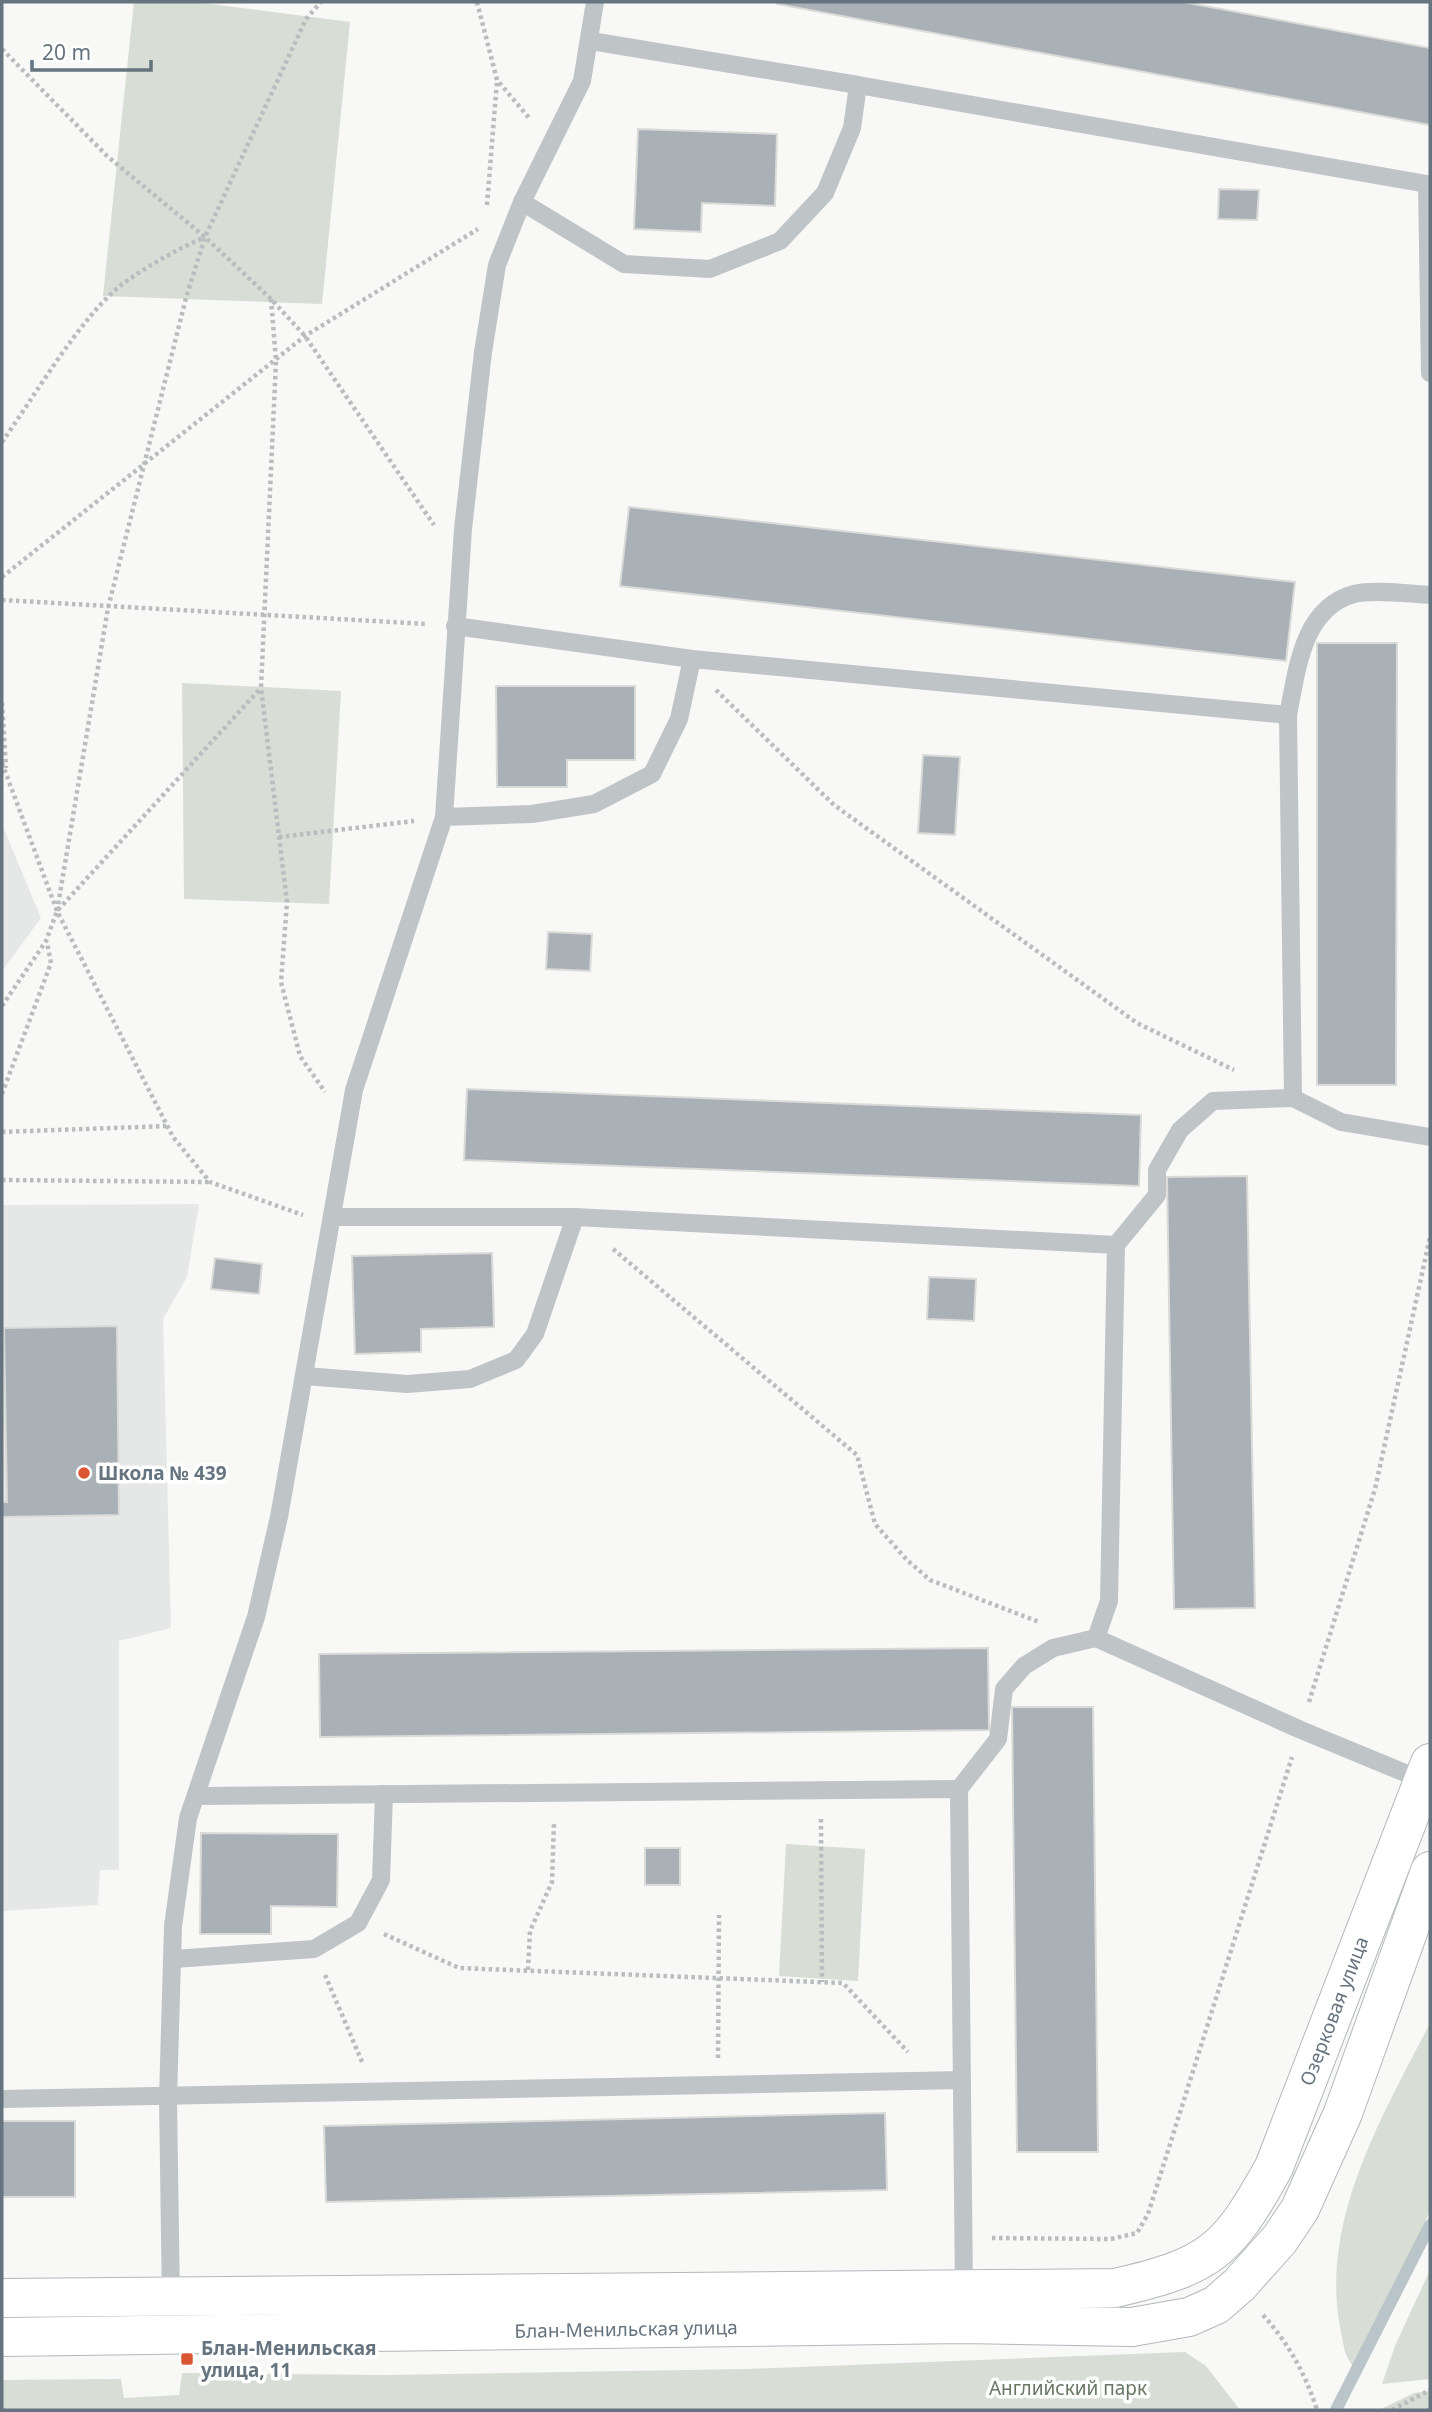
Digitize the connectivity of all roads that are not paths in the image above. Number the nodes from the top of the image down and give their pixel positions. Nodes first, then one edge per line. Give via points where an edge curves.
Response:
1 (595, 2) edge
2 (591, 41) junction
3 (858, 85) junction
4 (522, 202) junction
5 (1430, 373) edge
6 (1430, 595) edge
7 (456, 625) junction
8 (692, 659) junction
9 (1288, 715) junction
10 (444, 817) junction
11 (1293, 1098) junction
12 (1430, 1137) edge
13 (332, 1217) junction
14 (575, 1217) junction
15 (1115, 1245) junction
16 (305, 1376) junction
17 (1096, 1638) junction
18 (1428, 1775) edge
19 (959, 1789) junction
20 (384, 1794) junction
21 (196, 1796) junction
22 (1430, 1871) edge
23 (174, 1959) junction
24 (962, 2080) junction
25 (167, 2098) junction
26 (2, 2099) edge
27 (1219, 2248) joint
28 (171, 2296) junction
29 (2, 2298) edge
30 (964, 2307) junction
31 (172, 2334) junction
32 (2, 2337) edge

1 - 2 lane
2 - 3 lane
2 - 4 lane via 582,81
3 - 4 lane via 852,128 825,193 780,242 710,269 624,264
3 - 5 lane via 1427,184
4 - 7 lane via 497,265 483,352
6 - 9 lane via 1355,593 1328,608 1309,631
7 - 8 lane
7 - 10 lane
8 - 9 lane
8 - 10 lane via 679,719 652,774 594,804 532,814
9 - 11 lane
10 - 13 lane via 354,1090
11 - 12 lane via 1341,1122
11 - 15 lane via 1213,1101 1180,1130 1157,1170 1157,1195
13 - 14 lane
13 - 16 lane
14 - 15 lane
14 - 16 lane via 535,1334 516,1360 470,1378 407,1384
15 - 17 lane via 1109,1601
16 - 21 lane via 256,1617
17 - 18 lane via 1301,1730
17 - 19 lane via 1053,1648 1024,1666 1004,1689 998,1739
18 - 27 street, Озерковая улица via 1274,2167 1239,2227
19 - 20 lane
19 - 24 lane
20 - 21 lane
20 - 23 lane via 382,1880 358,1923 314,1949
21 - 23 lane via 188,1818 173,1926
22 - 30 street, Блан-Менильская улица via 1321,2165 1280,2239 1239,2285 1216,2305 1189,2318 1132,2327
23 - 25 lane
24 - 25 lane
24 - 30 lane
25 - 26 lane
25 - 28 lane
27 - 30 street, Блан-Менильская улица via 1169,2276 1115,2288
28 - 29 street, Блан-Менильская улица
28 - 30 street, Блан-Менильская улица
28 - 31 lane
30 - 31 street, Блан-Менильская улица
31 - 32 street, Блан-Менильская улица

